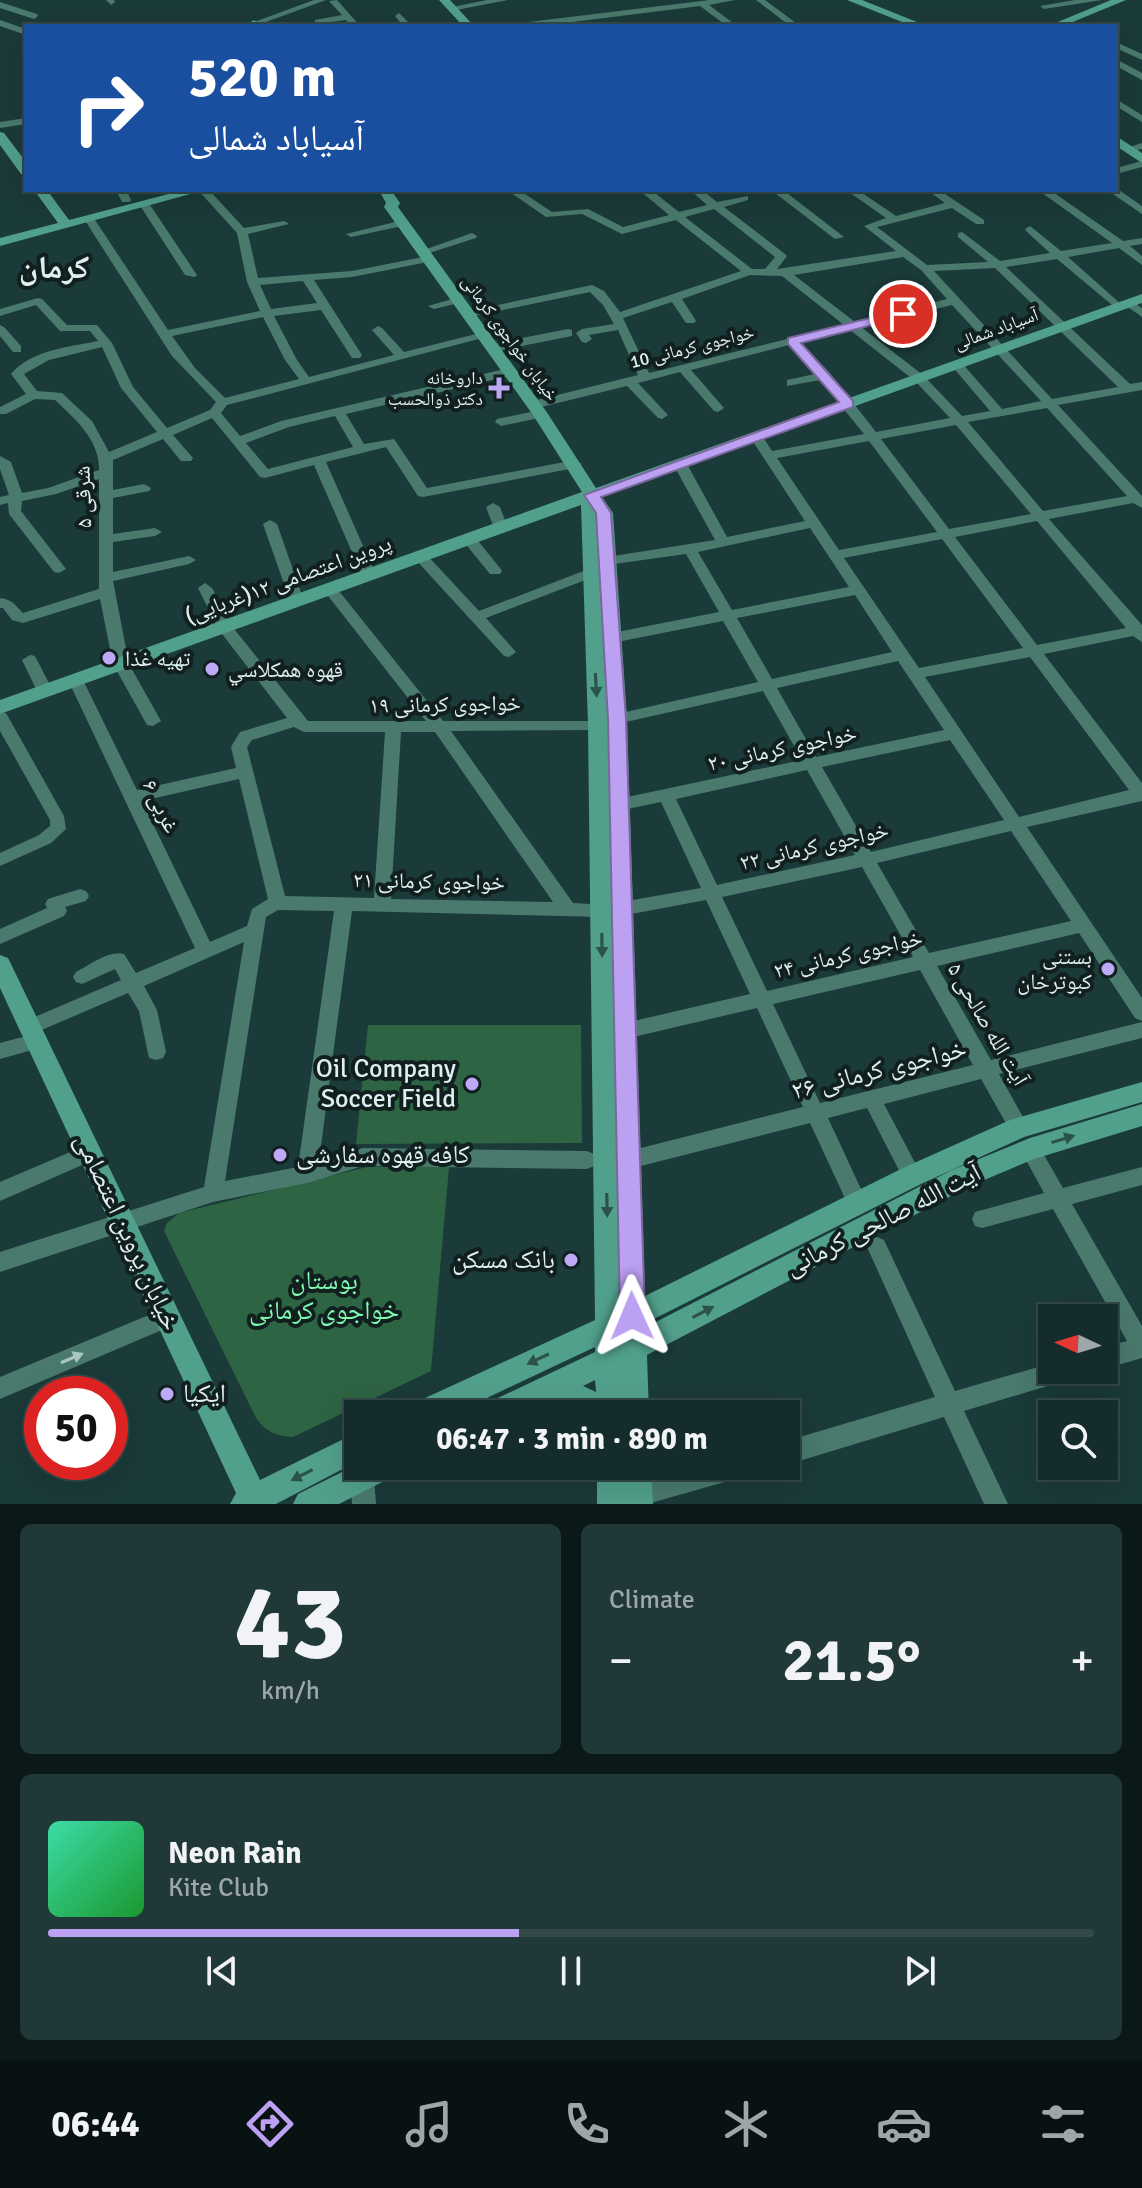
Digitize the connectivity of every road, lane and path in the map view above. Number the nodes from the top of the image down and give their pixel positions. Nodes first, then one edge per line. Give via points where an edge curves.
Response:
1 (322, 0) edge
2 (333, 0) edge
3 (504, 0) edge
4 (627, 0) edge
5 (731, 0) edge
6 (760, 0) edge
7 (845, 0) edge
8 (852, 0) edge
9 (1098, 0) edge
10 (1121, 0) edge
11 (1139, 0) edge
12 (1041, 3) edge
13 (447, 4) edge
14 (702, 4) junction
15 (0, 5) edge
16 (639, 12) junction
17 (34, 16) dead end
18 (399, 16) dead end
19 (348, 17) junction
20 (579, 19) junction
21 (0, 23) edge
22 (256, 24) edge
23 (320, 24) edge
24 (354, 24) edge
25 (406, 24) edge
26 (467, 24) edge
27 (537, 24) edge
28 (586, 24) edge
29 (730, 24) edge
30 (793, 24) edge
31 (907, 24) edge
32 (917, 24) edge
33 (1062, 24) edge
34 (1065, 24) edge
35 (1066, 24) edge
36 (24, 31) edge
37 (1118, 46) edge
38 (1142, 57) edge
39 (1118, 63) edge
40 (1142, 77) edge
41 (1118, 103) edge
42 (1142, 119) edge
43 (24, 121) edge
44 (0, 125) edge
45 (0, 136) edge
46 (1135, 147) edge
47 (1142, 162) edge
48 (24, 168) edge
49 (1118, 170) edge
50 (41, 192) edge
51 (148, 192) edge
52 (193, 192) edge
53 (203, 192) edge
54 (374, 192) edge
55 (386, 192) edge
56 (515, 192) edge
57 (647, 192) edge
58 (698, 192) edge
59 (779, 192) edge
60 (854, 192) edge
61 (935, 192) edge
62 (1046, 192) edge
63 (1115, 192) edge
64 (123, 195) edge
65 (744, 198) dead end
66 (144, 204) junction
67 (954, 204) junction
68 (716, 205) junction
69 (391, 207) junction
70 (1142, 211) edge
71 (677, 216) junction
72 (892, 218) junction
73 (89, 219) junction
74 (63, 221) junction
75 (343, 221) dead end
76 (980, 222) dead end
77 (403, 223) junction
78 (284, 224) dead end
79 (1030, 229) dead end
80 (242, 232) junction
81 (0, 233) edge
82 (962, 235) dead end
83 (472, 236) dead end
84 (839, 237) dead end
85 (1142, 241) edge
86 (0, 242) edge
87 (1122, 245) junction
88 (905, 253) junction
89 (426, 255) junction
90 (1064, 256) junction
91 (1142, 262) edge
92 (998, 265) junction
93 (925, 268) junction
94 (749, 272) junction
95 (769, 272) junction
96 (785, 273) junction
97 (191, 275) dead end
98 (307, 278) junction
99 (253, 282) junction
100 (675, 297) junction
101 (459, 300) junction
102 (953, 301) junction
103 (1130, 303) edge
104 (323, 306) junction
105 (434, 306) dead end
106 (0, 313) edge
107 (267, 313) junction
108 (469, 314) junction
109 (1142, 314) edge
110 (690, 321) dead end
111 (618, 322) junction
112 (853, 326) junction
113 (1064, 326) junction
114 (0, 329) edge
115 (378, 330) dead end
116 (568, 333) dead end
117 (165, 334) junction
118 (586, 339) dead end
119 (792, 341) junction
120 (488, 342) junction
121 (106, 343) junction
122 (718, 345) dead end
123 (17, 349) dead end
124 (1000, 349) junction
125 (356, 355) dead end
126 (402, 357) junction
127 (725, 357) junction
128 (957, 365) junction
129 (683, 368) junction
130 (509, 372) junction
131 (825, 375) junction
132 (645, 377) junction
133 (919, 378) junction
134 (306, 381) junction
135 (629, 381) junction
136 (791, 383) dead end
137 (1137, 388) edge
138 (33, 395) junction
139 (1049, 403) junction
140 (848, 404) junction
141 (218, 408) junction
142 (718, 408) dead end
143 (537, 410) junction
144 (2, 411) dead end
145 (338, 411) junction
146 (998, 412) junction
147 (662, 415) dead end
148 (959, 420) junction
149 (501, 422) dead end
150 (163, 432) junction
151 (756, 437) junction
152 (873, 437) junction
153 (238, 441) junction
154 (361, 450) junction
155 (769, 456) junction
156 (186, 458) dead end
157 (0, 460) edge
158 (319, 461) junction
159 (575, 464) junction
160 (680, 464) junction
161 (106, 465) junction
162 (144, 488) dead end
163 (107, 495) junction
164 (592, 495) junction
165 (16, 496) junction
166 (0, 501) edge
167 (1139, 501) edge
168 (493, 507) dead end
169 (1040, 516) junction
170 (814, 523) junction
171 (270, 524) dead end
172 (501, 528) junction
173 (155, 532) dead end
174 (946, 534) junction
175 (106, 539) junction
176 (469, 539) junction
177 (723, 542) junction
178 (690, 549) junction
179 (835, 555) junction
180 (421, 557) junction
181 (189, 560) dead end
182 (599, 567) junction
183 (59, 569) dead end
184 (495, 571) dead end
185 (369, 575) junction
186 (105, 585) junction
187 (205, 588) dead end
188 (330, 589) junction
189 (858, 590) junction
190 (297, 601) junction
191 (0, 603) edge
192 (727, 615) junction
193 (476, 617) junction
194 (224, 627) junction
195 (1140, 633) edge
196 (612, 638) junction
197 (509, 652) dead end
198 (1035, 652) junction
199 (902, 655) junction
200 (30, 660) dead end
201 (121, 664) junction
202 (915, 674) junction
203 (76, 680) junction
204 (766, 685) junction
205 (45, 691) junction
206 (0, 707) edge
207 (0, 717) edge
208 (297, 720) junction
209 (153, 721) dead end
210 (607, 722) junction
211 (439, 726) junction
212 (393, 727) junction
213 (955, 733) junction
214 (810, 764) junction
215 (245, 772) junction
216 (1142, 794) edge
217 (666, 795) junction
218 (132, 797) junction
219 (618, 805) junction
220 (1015, 824) junction
221 (867, 859) junction
222 (0, 860) edge
223 (712, 893) junction
224 (80, 896) dead end
225 (278, 903) junction
226 (344, 903) junction
227 (382, 903) junction
228 (567, 908) junction
229 (612, 909) junction
230 (256, 922) junction
231 (1083, 925) junction
232 (0, 937) edge
233 (206, 952) junction
234 (924, 961) junction
235 (0, 964) edge
236 (82, 977) dead end
237 (133, 983) junction
238 (1134, 985) edge
239 (762, 999) junction
240 (1142, 1013) edge
241 (1142, 1030) edge
242 (625, 1031) junction
243 (33, 1034) junction
244 (0, 1051) edge
245 (156, 1052) dead end
246 (987, 1070) junction
247 (1142, 1092) edge
248 (872, 1099) junction
249 (816, 1113) junction
250 (1142, 1115) edge
251 (1025, 1138) junction
252 (89, 1153) junction
253 (587, 1160) dead end
254 (629, 1160) junction
255 (307, 1174) junction
256 (912, 1176) junction
257 (1142, 1176) edge
258 (0, 1192) edge
259 (213, 1193) junction
260 (1060, 1198) junction
261 (857, 1202) junction
262 (982, 1219) dead end
263 (123, 1223) junction
264 (808, 1242) junction
265 (877, 1247) dead end
266 (0, 1262) edge
267 (168, 1317) junction
268 (621, 1321) junction
269 (1142, 1347) edge
270 (622, 1354) junction
271 (1118, 1354) edge
272 (1038, 1378) edge
273 (552, 1387) junction
274 (0, 1388) edge
275 (472, 1400) edge
276 (525, 1400) edge
277 (581, 1400) edge
278 (613, 1400) edge
279 (632, 1400) edge
280 (949, 1404) junction
281 (800, 1449) edge
282 (344, 1453) edge
283 (618, 1480) edge
284 (634, 1480) edge
285 (695, 1480) edge
286 (370, 1482) edge
287 (629, 1501) edge
288 (250, 1502) edge
289 (308, 1504) edge
290 (996, 1504) edge

1 - 22 street
2 - 19 street
3 - 13 street
4 - 16 street
5 - 14 street
6 - 30 street
7 - 31 main road
8 - 32 main road
9 - 12 street
10 - 34 main road
11 - 35 main road
12 - 33 street
13 - 26 main road
14 - 16 street
14 - 29 street
15 - 17 street
16 - 20 street
18 - 25 street
19 - 23 street
19 - 24 street
20 - 27 street
20 - 28 street
21 - 36 street
37 - 38 street
39 - 40 street
41 - 42 street
43 - 44 street
45 - 48 main road
46 - 47 main road
47 - 49 street
50 - 74 main road
51 - 64 main road
52 - 66 main road
53 - 80 street
54 - 69 main road
55 - 69 main road
56 - 71 street via 554,215 584,211 622,231
57 - 71 street
58 - 68 street
59 - 84 street
60 - 72 street
61 - 67 street
62 - 87 street
63 - 70 street
64 - 74 main road
65 - 68 street
66 - 73 main road
66 - 97 street
67 - 72 street
67 - 76 street
68 - 71 street
68 - 95 street via 781,256
69 - 77 main road, خیابان خواجوی کرمانی
71 - 94 street
72 - 88 street via 869,226
73 - 74 main road
73 - 117 street
74 - 81 main road
74 - 86 main road
75 - 77 street via 353,236
77 - 89 main road, خیابان خواجوی کرمانی
78 - 80 street
79 - 90 street
80 - 99 street
82 - 92 street
83 - 89 street
85 - 87 street
87 - 90 street
87 - 91 street
88 - 93 street
88 - 96 street
89 - 98 street via 352,274
89 - 101 main road, خیابان خواجوی کرمانی
90 - 92 street
90 - 103 street
92 - 93 street
92 - 113 street
93 - 102 street
94 - 95 street
94 - 100 street
95 - 96 street
96 - 112 street
98 - 99 street
98 - 104 street
99 - 107 street
100 - 110 street
100 - 111 street
101 - 105 street
101 - 108 main road, خیابان خواجوی کرمانی
102 - 112 street, خواجوی کرمانی 10
102 - 124 street
103 - 109 street
103 - 113 main road, آسیاباد شمالی
104 - 107 street
104 - 125 street
106 - 121 street via 38,301 64,329 93,327
107 - 117 street
107 - 134 street
108 - 111 street via 592,288
108 - 120 main road, خیابان خواجوی کرمانی
111 - 118 street via 582,333
111 - 132 street
112 - 119 street, خواجوی کرمانی 10
112 - 133 street
113 - 124 main road, آسیاباد شمالی
113 - 137 street
114 - 123 street
115 - 126 street
116 - 120 street
117 - 141 street
119 - 127 street, خواجوی کرمانی 10
119 - 131 street
120 - 126 street
120 - 130 main road, خیابان خواجوی کرمانی
121 - 138 street via 31,363 17,374
121 - 150 street via 127,388
122 - 127 street
124 - 128 main road, آسیاباد شمالی
124 - 139 street
126 - 134 street
127 - 129 street, خواجوی کرمانی 10
128 - 133 main road, آسیاباد شمالی
128 - 146 street
129 - 132 street, خواجوی کرمانی 10
129 - 142 street
130 - 143 main road, خیابان خواجوی کرمانی
130 - 145 street
131 - 136 street
131 - 140 street
132 - 135 street, خواجوی کرمانی 10
133 - 140 main road, آسیاباد شمالی
133 - 148 street
134 - 141 street
135 - 143 street, خواجوی کرمانی 10
135 - 147 street
137 - 139 street
138 - 144 street
138 - 161 street, شرقی ۵ via 58,396 88,424
139 - 146 street
139 - 167 street
140 - 151 main road, آسیاباد شمالی
140 - 152 street
141 - 150 street
141 - 153 street
143 - 149 street, خواجوی کرمانی 10
143 - 159 main road, خیابان خواجوی کرمانی
145 - 153 street
145 - 154 street
146 - 148 street
148 - 152 street
148 - 169 street
150 - 156 street
150 - 161 street
151 - 155 street
151 - 160 main road, آسیاباد شمالی
152 - 155 street
152 - 174 street
153 - 158 street via 265,474
154 - 158 street
154 - 159 street via 389,442 423,493
155 - 170 street
157 - 165 street
158 - 185 street
159 - 164 main road, خیابان خواجوی کرمانی
160 - 164 main road, آسیاباد شمالی
160 - 177 street
161 - 163 street, شرقی ۵
161 - 165 street via 51,491
162 - 163 street
163 - 175 street, شرقی ۵
164 - 172 main road, پروین اعتصامی ۱۲(غربایی)
164 - 182 main road via 588,513
165 - 166 street
165 - 183 street via 14,511
167 - 169 street
168 - 172 street
169 - 174 street
169 - 195 street
170 - 177 street
170 - 179 street
171 - 190 street
172 - 176 main road, پروین اعتصامی ۱۲(غربایی)
173 - 175 street
174 - 179 street
174 - 198 street
175 - 186 street, شرقی ۵
176 - 180 main road, پروین اعتصامی ۱۲(غربایی)
176 - 184 street
177 - 178 street
178 - 182 street
178 - 192 street, آیت الله صالحی ۵
179 - 189 street
180 - 185 main road, پروین اعتصامی ۱۲(غربایی)
180 - 193 street
181 - 186 street
182 - 193 street
182 - 196 main road
182 -> 210 main road
185 - 188 main road, پروین اعتصامی ۱۲(غربایی)
186 - 191 street via 23,618
186 - 201 street, شرقی ۵
187 - 194 street
188 - 190 main road, پروین اعتصامی ۱۲(غربایی)
188 - 211 street
189 - 192 street
189 - 199 street
190 - 194 main road, پروین اعتصامی ۱۲(غربایی)
192 - 196 street
192 - 204 street, آیت الله صالحی ۵
193 - 197 street
194 - 201 main road, پروین اعتصامی ۱۲(غربایی)
194 - 208 street
195 - 198 street
196 - 210 main road
198 - 202 street
198 - 216 street
199 - 202 street
199 - 204 street, خواجوی کرمانی ۱۹
200 - 205 street
201 - 203 main road, پروین اعتصامی ۱۲(غربایی)
201 - 209 street, شرقی ۵
202 - 213 street
203 - 205 main road, پروین اعتصامی ۱۲(غربایی)
203 - 218 street, غربی ۶
204 - 210 street, خواجوی کرمانی ۱۹
204 - 214 street, آیت الله صالحی ۵
205 - 206 main road, پروین اعتصامی ۱۲(غربایی)
207 - 222 street via 58,820 58,829 45,839
208 - 212 street, خواجوی کرمانی ۱۹ via 304,727
208 - 215 street via 241,740
210 - 211 street, خواجوی کرمانی ۱۹
210 - 219 main road
210 - 229 main road
211 - 212 street, خواجوی کرمانی ۱۹
211 - 228 street
212 - 227 street
213 - 214 street, خواجوی کرمانی ۲۰
213 - 220 street
214 - 217 street, خواجوی کرمانی ۲۰
214 - 221 street, آیت الله صالحی ۵
215 - 218 street
215 - 225 street
216 - 220 street, خواجوی کرمانی ۲۲
217 - 219 street, خواجوی کرمانی ۲۰
217 - 223 street
218 - 233 street, غربی ۶
219 - 229 main road
220 - 221 street, خواجوی کرمانی ۲۲
220 - 231 street
221 - 223 street, خواجوی کرمانی ۲۲
221 - 234 street, آیت الله صالحی ۵
223 - 229 street, خواجوی کرمانی ۲۲
223 - 239 street
224 - 232 street via 54,904 58,911
225 - 226 street, خواجوی کرمانی ۲۱
225 - 230 street, خواجوی کرمانی ۲۱ via 266,907
226 - 227 street, خواجوی کرمانی ۲۱
226 - 255 street
227 - 228 street, خواجوی کرمانی ۲۱
228 - 229 street, خواجوی کرمانی ۲۱
229 - 242 main road
229 -> 268 main road
230 - 233 street, خواجوی کرمانی ۲۱
230 - 259 street
231 - 234 street, خواجوی کرمانی ۲۴
231 - 238 street
233 - 237 street, خواجوی کرمانی ۲۱
234 - 239 street, خواجوی کرمانی ۲۴
234 - 246 street, آیت الله صالحی ۵
235 - 243 main road, خیابان پروین اعتصامی
236 - 237 street via 118,959
237 - 243 street, خواجوی کرمانی ۲۱
237 - 245 street via 148,1010
238 - 240 street
239 - 242 street, خواجوی کرمانی ۲۴
239 - 249 street
241 - 246 street, خواجوی کرمانی ۲۶
242 - 254 main road
243 - 244 street, خواجوی کرمانی ۲۱
243 - 252 main road, خیابان پروین اعتصامی
246 - 248 street, خواجوی کرمانی ۲۶
246 - 251 street, آیت الله صالحی ۵
247 - 251 main road, آیت الله صالحی کرمانی
248 - 249 street, خواجوی کرمانی ۲۶
248 - 256 street
249 - 254 street, خواجوی کرمانی ۲۶
249 - 261 street
251 -> 250 main road, آیت الله صالحی کرمانی
251 - 256 main road, آیت الله صالحی کرمانی
251 - 260 street, آیت الله صالحی ۵
251 - 264 main road, آیت الله صالحی کرمانی via 961,1178
252 - 258 street
252 - 263 main road, خیابان پروین اعتصامی
253 - 255 street via 363,1157
254 - 268 main road
255 - 259 street
256 - 261 main road, آیت الله صالحی کرمانی
257 - 260 street
259 - 263 street
260 - 262 street
260 - 269 street, آیت الله صالحی ۵
261 - 264 main road, آیت الله صالحی کرمانی
263 - 266 street
263 - 267 main road, خیابان پروین اعتصامی
264 - 268 main road, آیت الله صالحی کرمانی
270 -> 264 main road, آیت الله صالحی کرمانی
265 - 280 street
274 -> 267 street
267 - 288 main road, خیابان پروین اعتصامی
268 - 270 main road
268 -> 275 main road, آیت الله صالحی کرمانی
269 - 271 street
270 - 273 main road, آیت الله صالحی کرمانی
270 - 278 main road
270 - 279 main road
272 - 280 street
273 - 276 main road, آیت الله صالحی کرمانی
273 - 277 main road
280 - 281 street
280 - 290 street
282 -> 288 main road
283 - 287 main road
284 - 287 main road
285 - 287 street
286 - 289 main road

